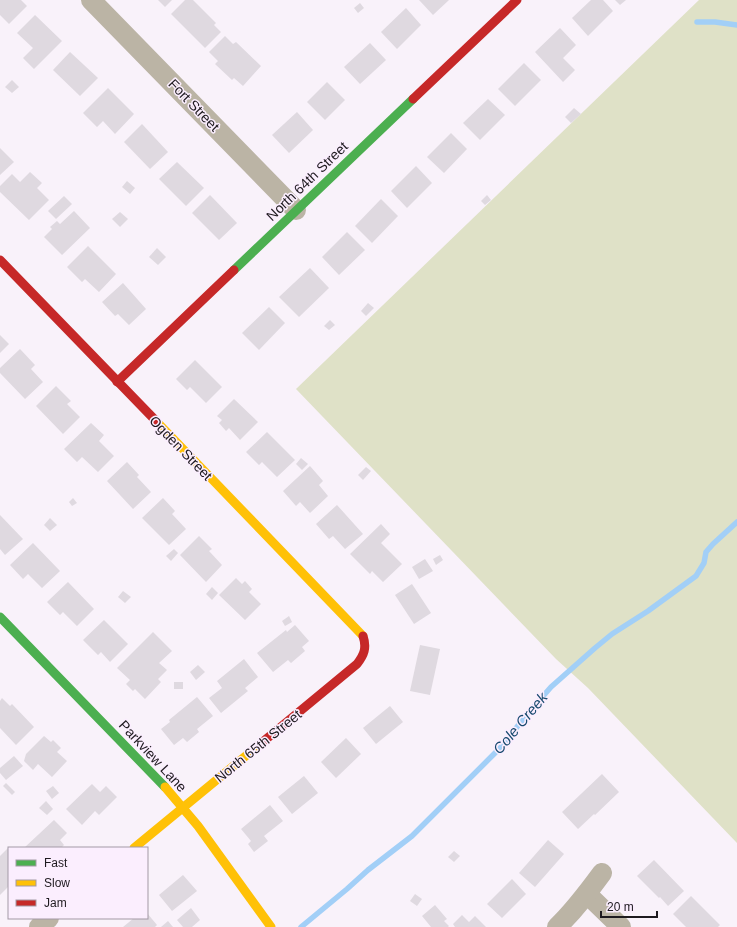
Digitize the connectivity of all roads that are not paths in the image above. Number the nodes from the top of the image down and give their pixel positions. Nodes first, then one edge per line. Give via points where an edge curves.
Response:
1 (91, 0) edge
2 (517, 0) edge
3 (296, 210) junction
4 (0, 260) edge
5 (118, 382) junction
6 (0, 617) edge
7 (362, 635) joint
8 (182, 808) junction
9 (135, 847) edge
10 (602, 873) dead end
11 (587, 894) junction
12 (48, 919) edge
13 (38, 927) edge
14 (271, 927) edge
15 (557, 927) edge
16 (621, 927) edge

1 - 3 street, Fort Street
2 - 3 street, North 64th Street
3 - 5 street, North 64th Street
4 - 5 street, Ogden Street
5 - 7 street, Ogden Street
6 - 8 street, Parkview Lane via 166,788
7 - 8 street, North 65th Street via 365,651 358,664
8 - 9 street, North 65th Street
8 - 14 street, Parkview Lane via 198,826
10 - 11 street
11 - 15 street
11 - 16 street
12 - 13 street

